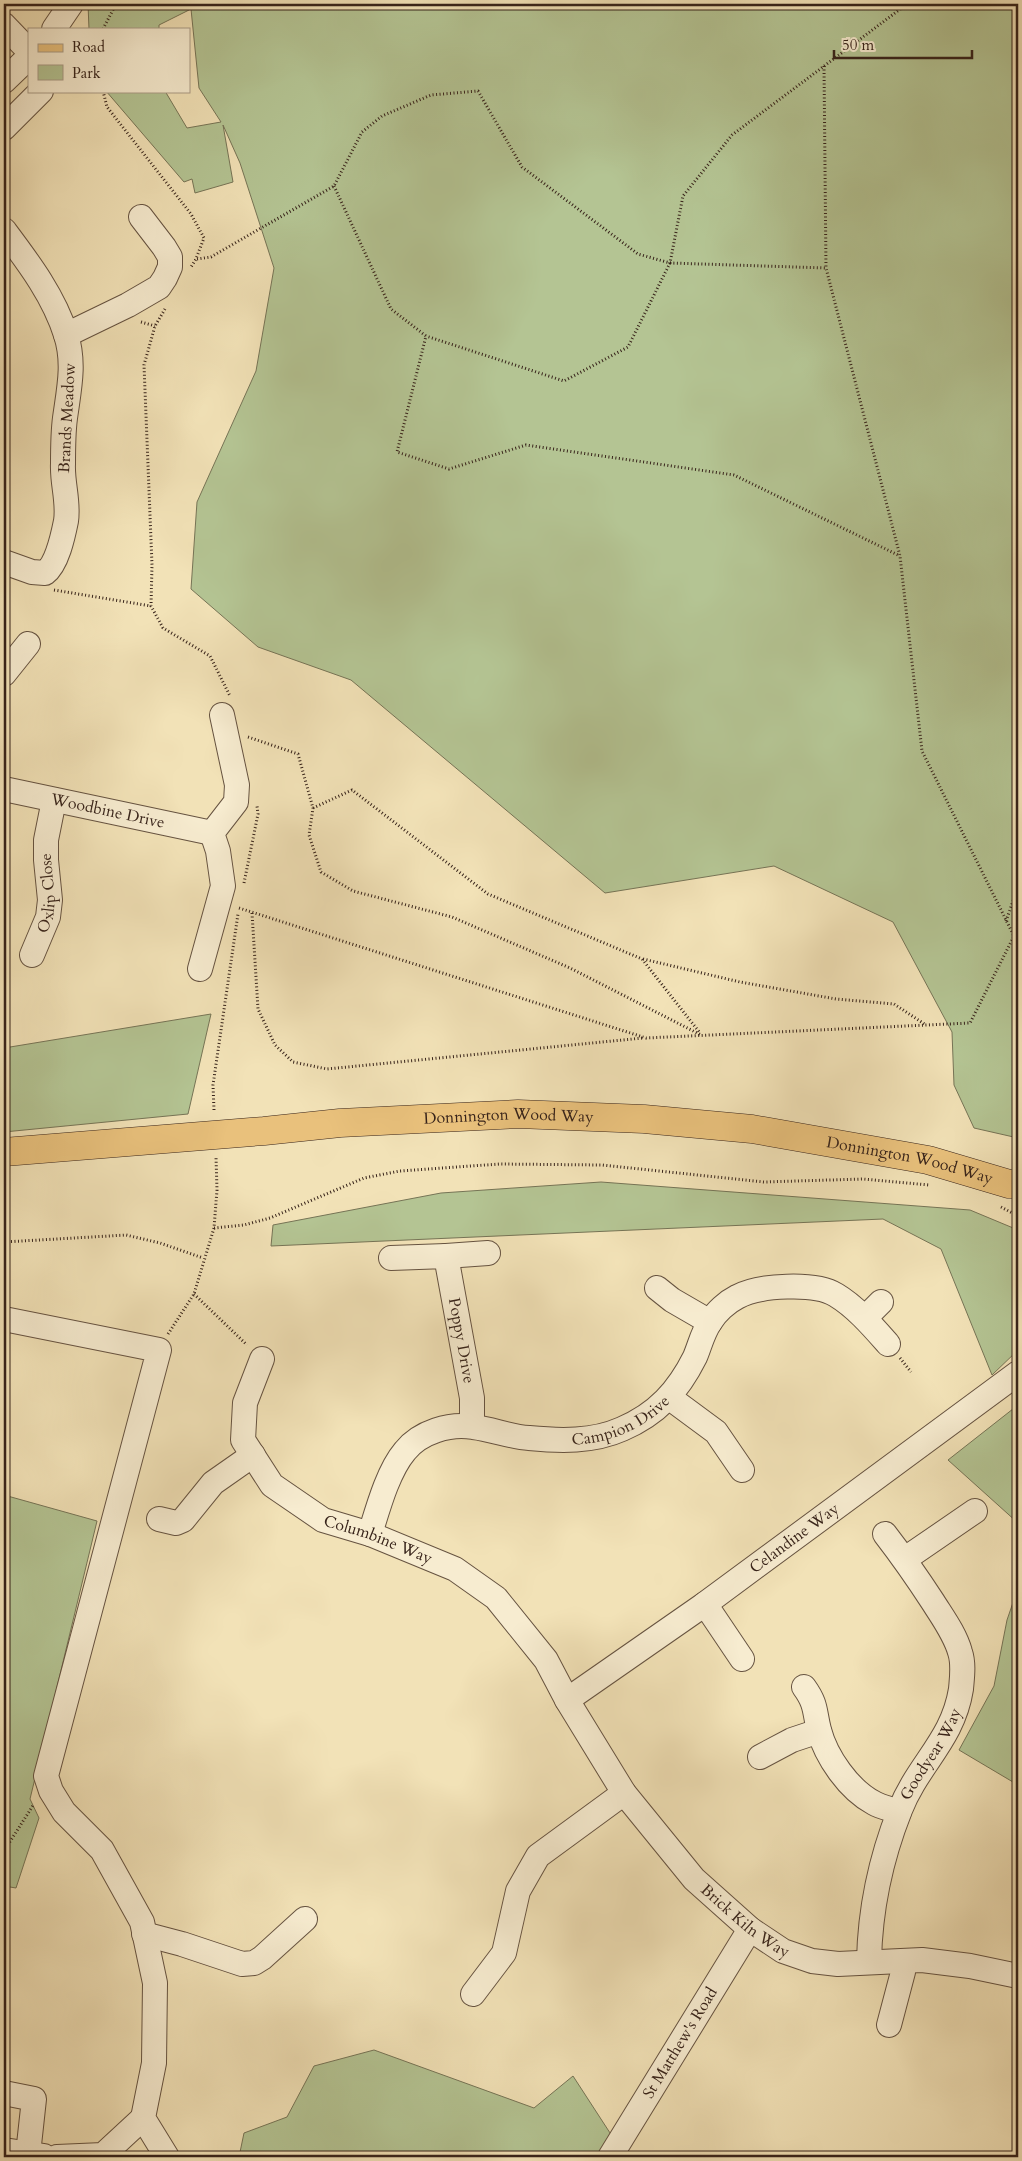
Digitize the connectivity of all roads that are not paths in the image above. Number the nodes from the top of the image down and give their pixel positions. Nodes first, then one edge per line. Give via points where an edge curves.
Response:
1 (71, 4) edge
2 (4, 25) edge
3 (55, 28) edge
4 (28, 50) edge
5 (28, 58) edge
6 (4, 81) edge
7 (40, 92) edge
8 (4, 128) edge
9 (141, 217) dead end
10 (4, 230) edge
11 (66, 335) junction
12 (4, 562) edge
13 (28, 644) dead end
14 (4, 674) edge
15 (226, 706) road end
16 (4, 789) edge
17 (54, 800) junction
18 (215, 842) junction
19 (32, 955) dead end
20 (200, 969) dead end
21 (4, 1152) edge
22 (1010, 1190) edge
23 (488, 1253) dead end
24 (446, 1256) junction
25 (391, 1258) dead end
26 (663, 1301) dead end
27 (4, 1319) edge
28 (710, 1322) junction
29 (888, 1344) dead end
30 (262, 1359) road end
31 (1018, 1373) edge
32 (670, 1398) junction
33 (472, 1426) junction
34 (253, 1455) junction
35 (742, 1470) dead end
36 (975, 1511) dead end
37 (159, 1519) dead end
38 (370, 1534) junction
39 (885, 1534) dead end
40 (905, 1559) junction
41 (705, 1604) junction
42 (742, 1659) dead end
43 (809, 1694) dead end
44 (566, 1700) junction
45 (819, 1731) junction
46 (760, 1757) dead end
47 (624, 1794) junction
48 (899, 1812) junction
49 (305, 1919) dead end
50 (750, 1929) junction
51 (144, 1934) junction
52 (904, 1961) junction
53 (869, 1962) junction
54 (1018, 1976) edge
55 (472, 1994) dead end
56 (889, 2024) dead end
57 (4, 2093) edge
58 (143, 2118) junction
59 (4, 2150) edge
60 (40, 2156) edge
61 (57, 2157) edge
62 (168, 2157) edge
63 (610, 2157) edge

1 - 3 street
2 - 4 street
5 - 6 street
7 - 8 street
9 - 11 street via 170,257 170,267 158,287 142,312
10 - 11 street, Brands Meadow via 48,294
11 - 12 street, Brands Meadow via 72,364 62,466 66,520 51,568 45,573
13 - 14 street
15 - 18 street via 237,786 246,803
16 - 17 street, Woodbine Drive
17 - 18 street, Woodbine Drive
17 - 19 street, Oxlip Close via 46,840 48,917
18 - 20 street via 223,886
21 - 22 main road, Donnington Wood Way via 340,1123 518,1114 644,1119 752,1129 928,1160
23 - 24 street
24 - 25 street
24 - 33 street, Poppy Drive via 472,1398
26 - 28 street
27 - 51 street via 159,1350 46,1776 64,1812 102,1850 142,1922
28 - 29 street, Campion Drive via 739,1295 795,1285 817,1287 873,1310
28 - 32 street, Campion Drive via 694,1358
30 - 34 street, Columbine Way via 245,1403 243,1440
31 - 41 street, Celandine Way
32 - 33 street, Campion Drive via 622,1429 586,1440 527,1438
32 - 35 street via 716,1432
33 - 38 street, Campion Drive via 448,1428 423,1436 406,1449 394,1465
34 - 37 street via 213,1483 183,1520 176,1524
34 - 38 street, Columbine Way via 272,1485 323,1520
36 - 40 street
38 - 44 street, Columbine Way via 455,1569 496,1598 546,1660
39 - 40 street, Goodyear Way
40 - 48 street, Goodyear Way via 949,1627 960,1652 963,1676 958,1709 950,1728 908,1791
41 - 42 street
41 - 44 street, Celandine Way
43 - 45 street
44 - 47 street, Brick Kiln Way
45 - 46 street via 792,1740
45 - 48 street via 841,1772 856,1790 873,1803
47 - 50 street, Brick Kiln Way via 694,1879
47 - 55 street via 538,1856 518,1891 504,1953
48 - 53 street, Goodyear Way via 881,1865 870,1932
49 - 51 street via 262,1958 247,1964
50 - 53 street, Brick Kiln Way via 783,1951 812,1961 838,1964
50 - 63 street, St Matthew's Road
51 - 58 street via 155,1983 154,2063
52 - 53 street, Brick Kiln Way
52 - 54 street, Brick Kiln Way via 970,1966
52 - 56 street
57 - 60 street via 34,2099
58 - 61 street via 103,2155
58 - 62 street
59 - 60 street

